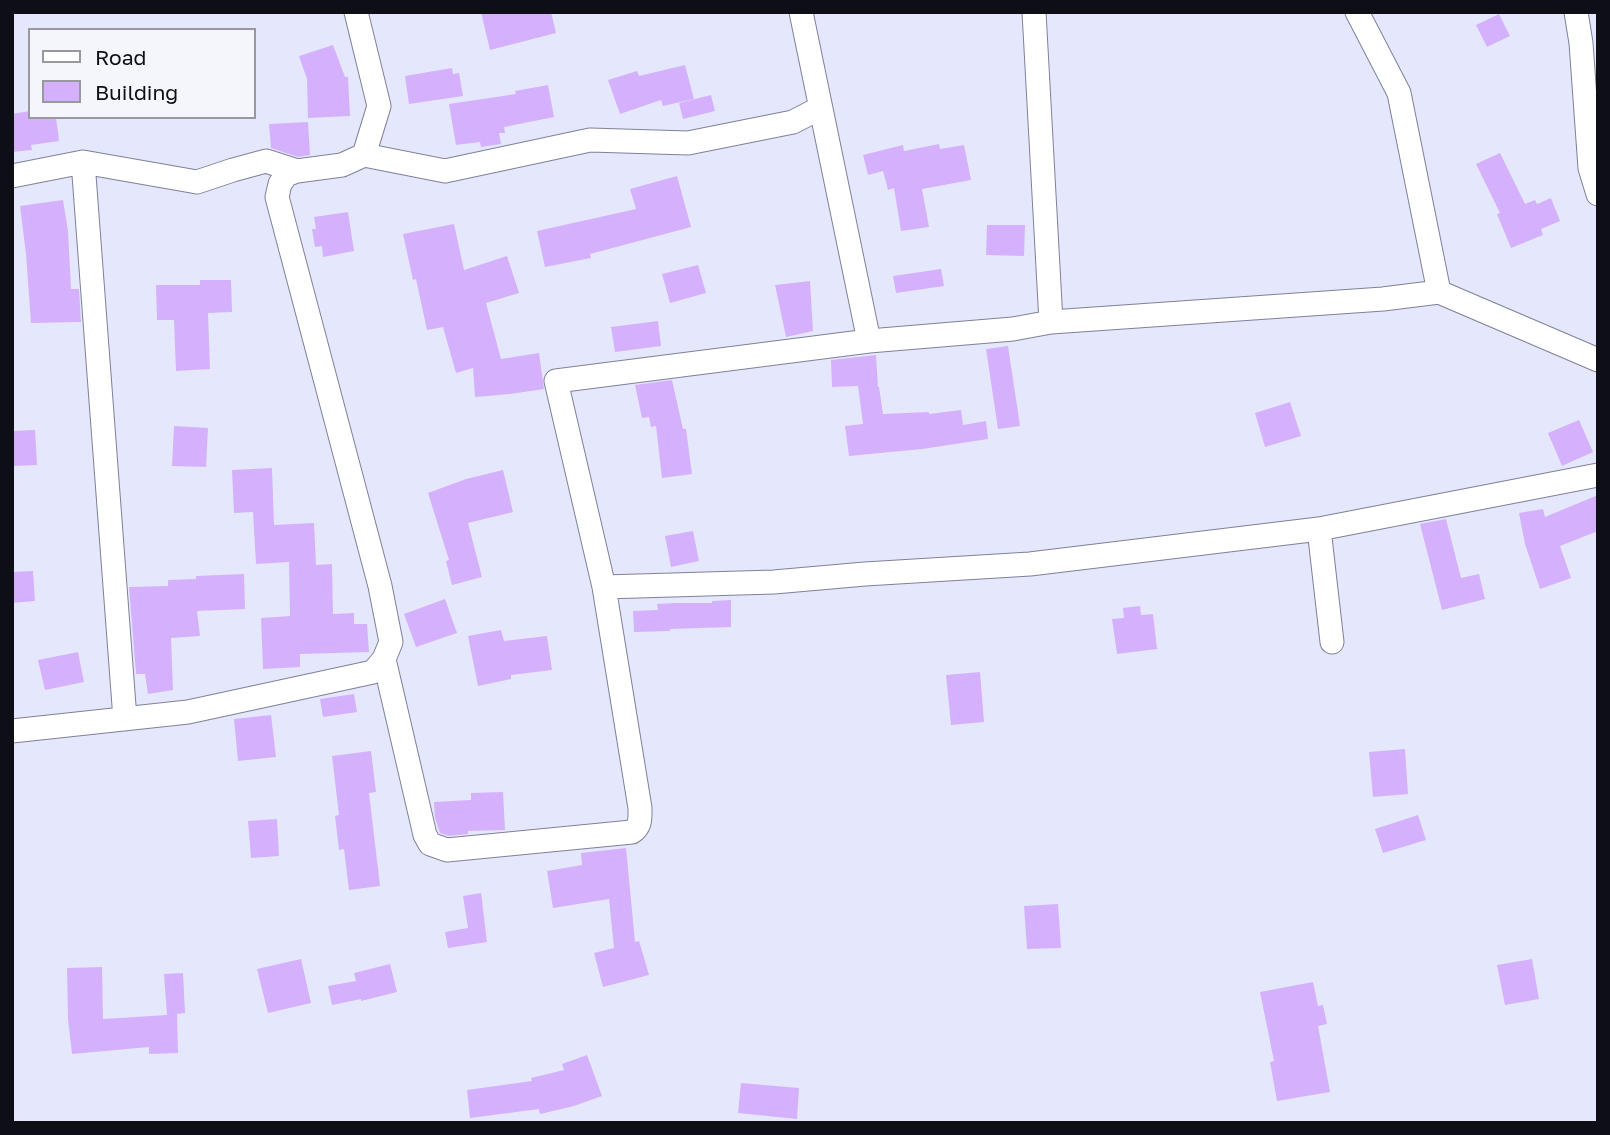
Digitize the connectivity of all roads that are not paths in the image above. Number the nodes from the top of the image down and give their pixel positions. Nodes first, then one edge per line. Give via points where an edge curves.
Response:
1 (356, 12) edge
2 (801, 12) edge
3 (1034, 12) edge
4 (1357, 12) edge
5 (1576, 12) edge
6 (820, 108) junction
7 (364, 155) junction
8 (83, 162) junction
9 (297, 171) junction
10 (12, 176) edge
11 (1598, 194) edge
12 (1439, 292) junction
13 (1051, 322) junction
14 (869, 341) junction
15 (1598, 360) edge
16 (1598, 475) edge
17 (1319, 529) junction
18 (604, 587) junction
19 (1332, 642) dead end
20 (384, 659) junction
21 (125, 719) junction
22 (12, 731) edge

1 - 7 street via 379,106
2 - 6 street
3 - 13 street
4 - 12 street via 1399,93
5 - 11 street via 1590,168
6 - 7 street via 793,122 688,143 590,140 445,171
6 - 14 street
7 - 9 street via 342,165
8 - 9 street via 197,182 266,162
8 - 10 street
8 - 21 street
9 - 20 street via 279,184 277,197 380,586 391,642
12 - 13 street
12 - 15 street
13 - 14 street
14 - 18 street via 556,381
16 - 17 street
17 - 18 street via 1030,564 774,582
17 - 19 street
18 - 20 street via 640,808 632,832 447,850 430,844
20 - 21 street via 373,672 188,712
21 - 22 street

